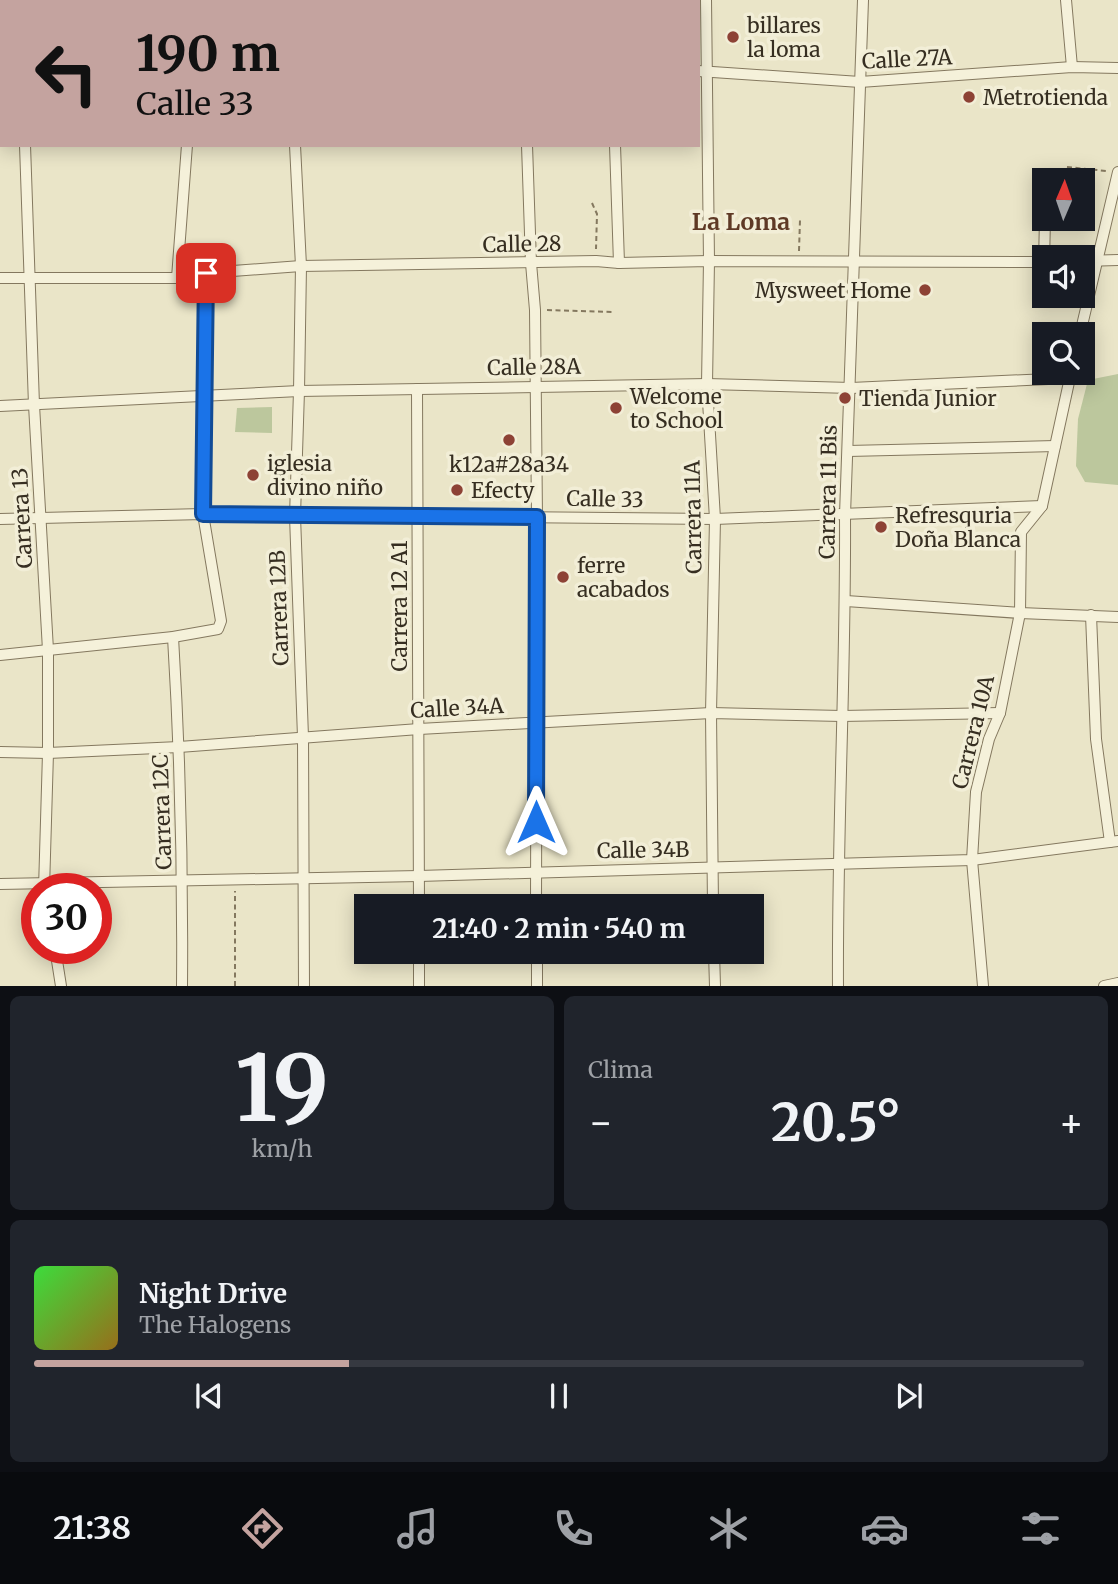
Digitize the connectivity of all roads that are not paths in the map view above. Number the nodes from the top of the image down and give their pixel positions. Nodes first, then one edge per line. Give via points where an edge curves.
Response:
1 (706, 0) edge
2 (863, 0) edge
3 (1066, 0) edge
4 (1072, 67) junction
5 (1118, 68) edge
6 (703, 71) edge
7 (860, 82) junction
8 (25, 147) edge
9 (187, 147) edge
10 (295, 147) edge
11 (527, 147) edge
12 (615, 147) edge
13 (1118, 172) edge
14 (1118, 260) edge
15 (709, 261) junction
16 (1097, 261) junction
17 (854, 262) junction
18 (1032, 262) edge
19 (531, 263) junction
20 (619, 263) junction
21 (300, 266) junction
22 (206, 273) junction
23 (0, 278) edge
24 (177, 278) junction
25 (31, 279) junction
26 (1083, 322) edge
27 (1032, 378) edge
28 (707, 384) junction
29 (535, 385) junction
30 (1068, 385) edge
31 (851, 388) junction
32 (417, 389) junction
33 (299, 391) junction
34 (205, 394) junction
35 (34, 405) junction
36 (0, 406) edge
37 (1055, 446) junction
38 (848, 451) junction
39 (1042, 506) junction
40 (203, 514) junction
41 (295, 516) junction
42 (418, 516) junction
43 (845, 516) junction
44 (537, 517) junction
45 (41, 518) junction
46 (0, 519) edge
47 (715, 519) junction
48 (846, 601) junction
49 (1020, 614) junction
50 (1091, 615) junction
51 (1118, 617) edge
52 (173, 637) junction
53 (48, 650) junction
54 (0, 655) edge
55 (712, 713) junction
56 (1000, 713) junction
57 (842, 716) junction
58 (537, 723) junction
59 (419, 729) junction
60 (303, 737) junction
61 (179, 747) junction
62 (0, 752) edge
63 (48, 753) junction
64 (1114, 842) edge
65 (972, 860) junction
66 (838, 863) junction
67 (712, 867) junction
68 (536, 872) junction
69 (43, 873) edge
70 (419, 876) junction
71 (304, 879) junction
72 (183, 880) junction
73 (112, 883) edge
74 (0, 884) edge
75 (21, 885) edge
76 (419, 894) edge
77 (536, 894) edge
78 (713, 894) edge
79 (58, 964) edge
80 (419, 964) edge
81 (537, 964) edge
82 (715, 964) edge
83 (1118, 983) edge
84 (61, 985) edge
85 (182, 985) edge
86 (304, 985) edge
87 (419, 985) edge
88 (537, 985) edge
89 (715, 985) edge
90 (838, 985) edge
91 (983, 985) edge
92 (1104, 985) edge

1 - 6 street, Carrera 11A
2 - 7 street, Carrera 11 Bis
3 - 4 street
4 - 5 street, Calle 27A
4 - 7 street, Calle 27A
6 - 7 street, Calle 27A
6 - 15 street, Carrera 11A
7 - 17 street, Carrera 11 Bis
8 - 25 street, Carrera 13
9 - 24 street
10 - 21 street, Carrera 12B
11 - 19 street
12 - 20 street
13 - 16 street
14 - 16 street
15 - 17 street, Calle 28
15 - 20 street, Calle 28
15 - 28 street, Carrera 11A
16 - 26 street
17 - 18 street, Calle 28
17 - 31 street, Carrera 11 Bis
19 - 20 street, Calle 28
19 - 21 street, Calle 28
19 - 29 street
21 - 22 street, Calle 28
21 - 33 street, Carrera 12B
22 - 24 street, Calle 28
22 - 34 street
23 - 25 street, Calle 28
24 - 25 street, Calle 28
25 - 35 street, Carrera 13
27 - 31 street, Calle 28A
28 - 29 street, Calle 28A
28 - 31 street, Calle 28A
28 - 47 street, Carrera 11A
29 - 32 street, Calle 28A
29 - 44 street
30 - 37 street
31 - 38 street, Carrera 11 Bis
32 - 33 street, Calle 28A
32 - 42 street, Carrera 12 A1
33 - 34 street, Calle 28A
33 - 41 street, Carrera 12B
34 - 35 street, Calle 28A
34 - 40 street
35 - 36 street, Calle 28A
35 - 45 street, Carrera 13
37 - 38 street
37 - 39 street
38 - 43 street, Carrera 11 Bis
39 - 43 street, Calle 33
39 - 49 street, Carrera 10A via 1021,532
40 - 41 street, Calle 33
40 - 45 street, Calle 33
40 - 52 street via 221,621 218,629
41 - 42 street, Calle 33
41 - 60 street, Carrera 12B
42 - 44 street, Calle 33
42 - 59 street, Carrera 12 A1
43 - 47 street, Calle 33
43 - 48 street, Carrera 11 Bis
44 - 47 street, Calle 33
44 - 58 street
45 - 46 street, Calle 33
45 - 53 street, Carrera 13
47 - 55 street, Carrera 11A
48 - 49 street
48 - 57 street, Carrera 11 Bis
49 - 50 street
49 - 56 street, Carrera 10A
50 - 51 street
50 - 64 street via 1096,739
52 - 53 street
52 - 61 street, Carrera 12C
53 - 54 street
53 - 63 street, Carrera 13
55 - 57 street, Calle 34A
55 - 58 street, Calle 34A
55 - 67 street, Carrera 11A
56 - 57 street, Calle 34A
56 - 65 street, Carrera 10A via 976,792
57 - 66 street, Carrera 11 Bis
58 - 59 street, Calle 34A
58 - 68 street
59 - 60 street, Calle 34A
59 - 70 street, Carrera 12 A1
60 - 61 street, Calle 34A
60 - 71 street, Carrera 12B
61 - 63 street, Calle 34A
61 - 72 street, Carrera 12C
62 - 63 street, Calle 34A
63 - 69 street, Carrera 13
64 - 65 street, Calle 34B
65 - 66 street, Calle 34B
65 - 91 street, Carrera 10A
66 - 67 street, Calle 34B
66 - 90 street, Carrera 11 Bis
67 - 68 street, Calle 34B
67 - 78 street, Carrera 11A
68 - 70 street, Calle 34B
68 - 77 street
70 - 71 street, Calle 34B
70 - 76 street, Carrera 12 A1
71 - 72 street, Calle 34B
71 - 86 street, Carrera 12B
72 - 73 street, Calle 34B
72 - 85 street, Carrera 12C
74 - 75 street, Calle 34B
79 - 84 street
80 - 87 street
81 - 88 street
82 - 89 street
83 - 92 street

